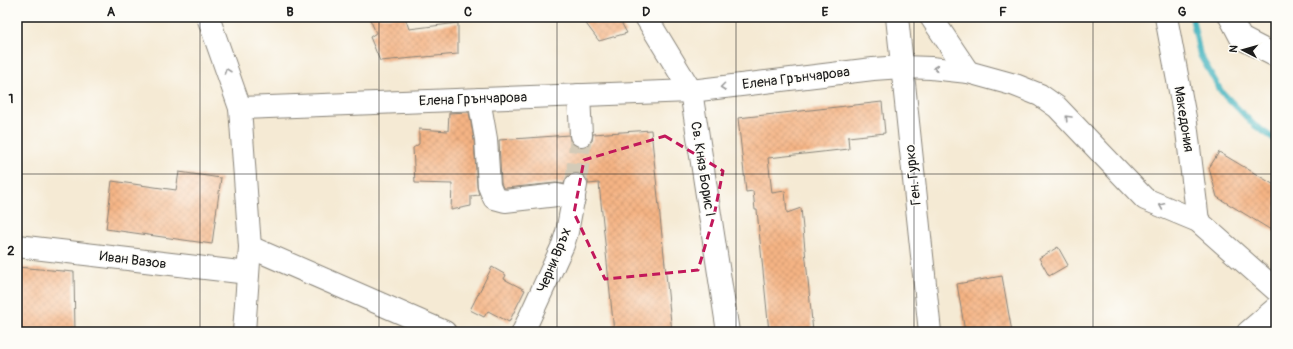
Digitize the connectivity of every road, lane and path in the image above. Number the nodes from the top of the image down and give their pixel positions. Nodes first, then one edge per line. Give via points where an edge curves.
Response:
1 (208, 17) edge
2 (646, 17) edge
3 (897, 17) edge
4 (931, 17) edge
5 (1166, 17) edge
6 (1230, 17) edge
7 (1276, 56) edge
8 (902, 67) junction
9 (968, 72) junction
10 (691, 91) junction
11 (579, 95) junction
12 (479, 99) junction
13 (240, 108) junction
14 (581, 135) tunnel mouth
15 (1198, 221) junction
16 (17, 246) edge
17 (250, 247) junction
18 (248, 273) junction
19 (1276, 290) edge
20 (1276, 308) edge
21 (244, 332) edge
22 (445, 332) edge
23 (523, 332) edge
24 (728, 332) edge
25 (930, 332) edge
26 (1248, 332) edge

13 -> 1 street
2 - 10 street, Св. Княз Борис I
3 - 8 street, Ген. Гурко
4 - 9 street
5 - 15 street, Македония via 1186,123
6 - 7 street via 1240,38
9 -> 8 street, Елена Грънчарова
8 -> 10 street, Елена Грънчарова
8 - 25 street, Ген. Гурко
15 -> 9 street, Елена Грънчарова via 1145,199 1058,107 1040,95
10 - 11 street, Елена Грънчарова
10 - 24 street, Св. Княз Борис I
11 - 12 street, Елена Грънчарова
11 - 14 street
12 - 13 street, Елена Грънчарова
12 - 23 street, Черни Връх via 486,139 489,186 494,198 505,202 575,192 563,245
13 - 17 street
15 - 19 street, Елена Грънчарова
16 - 18 street, Иван Вазов
17 - 18 street
17 - 22 street
18 - 21 street
20 - 26 street

